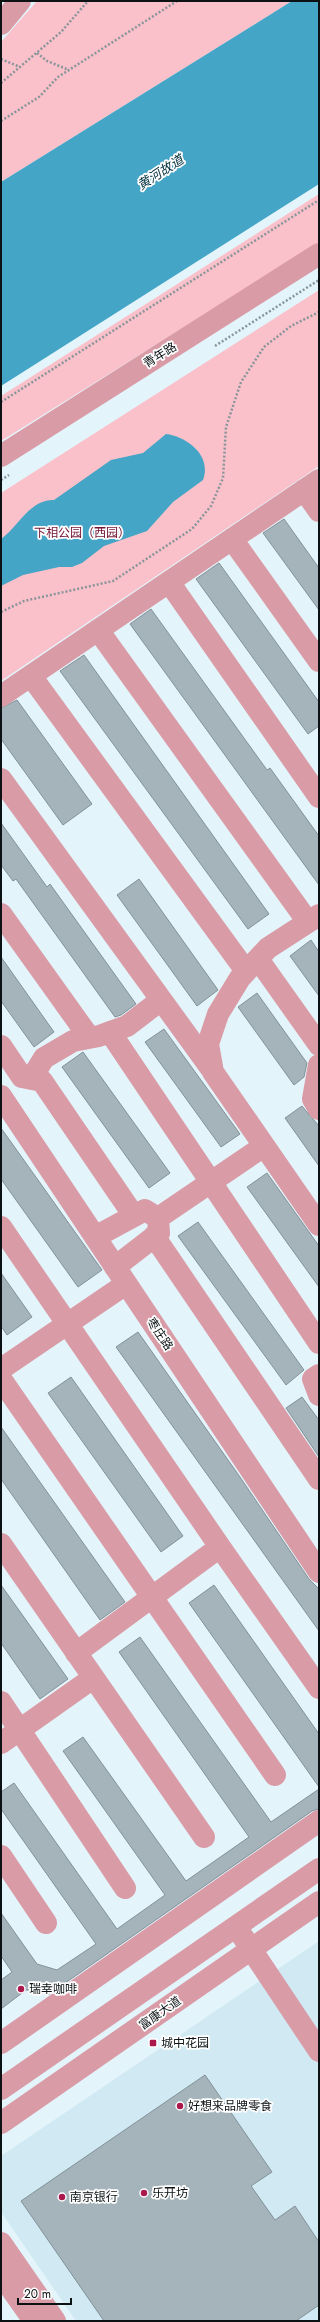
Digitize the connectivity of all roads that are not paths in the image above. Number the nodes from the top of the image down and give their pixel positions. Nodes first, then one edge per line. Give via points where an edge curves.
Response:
1 (20, 1) edge
2 (1, 24) edge
3 (319, 254) edge
4 (319, 269) edge
5 (1, 456) edge
6 (1, 469) edge
7 (312, 485) edge
8 (319, 511) edge
9 (232, 539) junction
10 (169, 582) junction
11 (98, 630) junction
12 (319, 662) edge
13 (31, 676) junction
14 (1, 696) edge
15 (1, 779) edge
16 (319, 796) edge
17 (1, 914) edge
18 (314, 919) edge
19 (252, 965) junction
20 (161, 1000) junction
21 (100, 1035) junction
22 (319, 1045) edge
23 (1, 1046) edge
24 (319, 1065) edge
25 (213, 1072) junction
26 (31, 1078) junction
27 (1, 1096) edge
28 (319, 1108) edge
29 (264, 1146) junction
30 (211, 1182) junction
31 (134, 1216) junction
32 (318, 1220) edge
33 (1, 1227) edge
34 (156, 1227) junction
35 (95, 1238) junction
36 (120, 1276) junction
37 (67, 1324) junction
38 (319, 1343) edge
39 (1, 1368) edge
40 (319, 1375) edge
41 (1, 1379) edge
42 (319, 1395) edge
43 (319, 1479) edge
44 (1, 1544) edge
45 (220, 1547) junction
46 (319, 1572) edge
47 (152, 1597) junction
48 (76, 1653) junction
49 (93, 1678) junction
50 (319, 1688) edge
51 (1, 1702) edge
52 (20, 1730) junction
53 (1, 1743) edge
54 (274, 1775) dead end
55 (319, 1821) edge
56 (204, 1838) dead end
57 (1, 1856) edge
58 (319, 1869) edge
59 (125, 1888) dead end
60 (319, 1902) edge
61 (46, 1923) dead end
62 (236, 1926) junction
63 (251, 1950) junction
64 (1, 2042) edge
65 (319, 2051) edge
66 (2, 2087) edge
67 (1, 2123) edge
68 (1, 2243) edge
69 (1, 2274) edge
70 (34, 2321) edge
71 (55, 2321) edge

1 - 2 street
3 - 5 street, 青年路
4 - 6 street, 青年路
7 - 8 street
7 - 9 street
9 - 10 street
9 - 12 street
10 - 11 street
10 - 16 street
11 - 13 street
11 - 18 street
13 - 14 street
13 - 19 street
15 - 20 street
17 - 21 street
18 - 19 street via 268,948
19 - 22 street
19 - 25 street via 218,1014 208,1044
20 - 21 street via 127,1026
20 - 25 street
21 - 26 street via 73,1041 44,1058
21 - 30 street
23 - 26 street via 22,1077
24 - 28 street via 313,1099
25 - 29 street
26 - 31 street via 42,1081
27 - 35 street, 枣庄路
29 - 30 street
29 - 32 street
30 - 34 street
30 - 38 street
31 - 34 street via 145,1210
31 - 35 street
33 - 37 street
34 - 36 street
34 - 43 street
35 - 36 street, 枣庄路
36 - 37 street
36 - 46 street, 枣庄路
37 - 39 street
37 - 45 street
40 - 42 street via 313,1379
41 - 47 street
44 - 48 street
45 - 47 street
45 - 50 street
47 - 48 street
47 - 54 street
48 - 49 street
49 - 52 street
49 - 56 street
51 - 52 street
52 - 53 street
52 - 59 street
55 - 64 street
57 - 61 street
58 - 62 street
60 - 63 street, 富康大道
62 - 63 street
62 - 66 street
63 - 65 street
63 - 67 street, 富康大道
68 - 71 street
69 - 70 street

